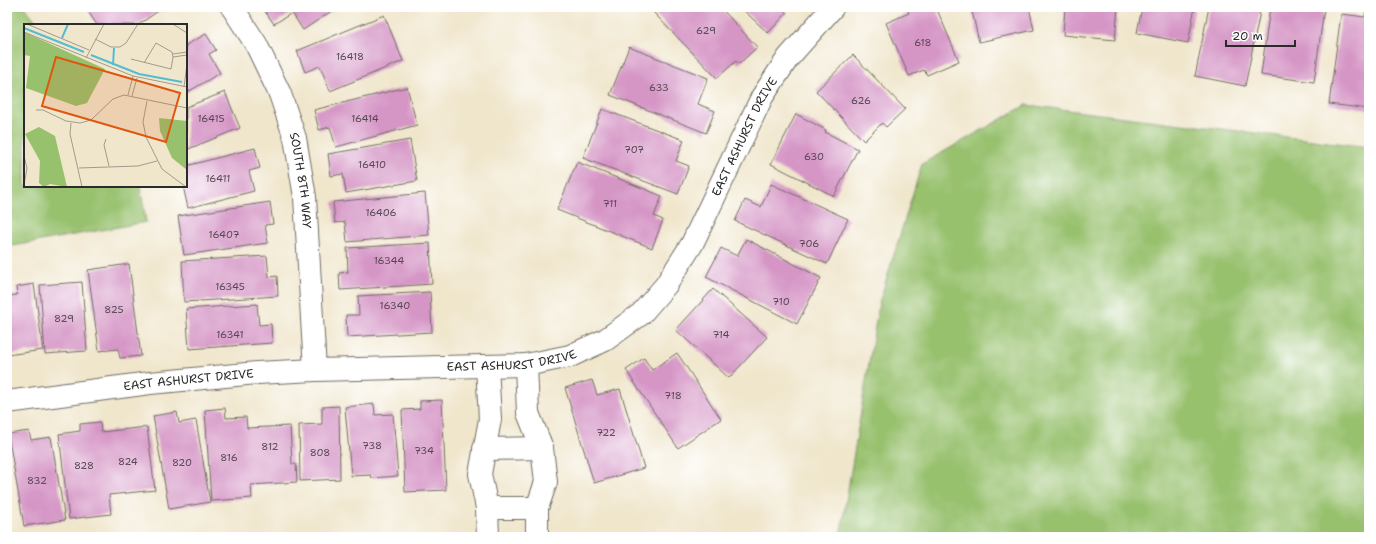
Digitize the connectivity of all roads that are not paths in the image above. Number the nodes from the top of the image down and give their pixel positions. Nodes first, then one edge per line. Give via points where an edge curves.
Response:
1 (232, 7) edge
2 (833, 7) edge
3 (487, 366) junction
4 (526, 366) junction
5 (315, 370) junction
6 (7, 402) edge
7 (542, 448) junction
8 (484, 449) junction
9 (487, 508) junction
10 (537, 508) junction
11 (488, 537) edge
12 (537, 537) edge

1 - 5 street, SOUTH 8TH WAY via 256,44 280,94 295,138 305,197
2 - 4 street, EAST ASHURST DRIVE via 788,58 762,97 692,244 666,284 641,314 605,340 570,356
3 - 4 street, EAST ASHURST DRIVE
3 - 5 street, EAST ASHURST DRIVE
3 - 8 street via 490,419
4 - 7 street via 528,413
5 - 6 street, EAST ASHURST DRIVE via 150,383
7 - 8 street
7 - 10 street via 546,482
8 - 9 street via 480,474
9 - 10 street
9 - 11 street
10 - 12 street

